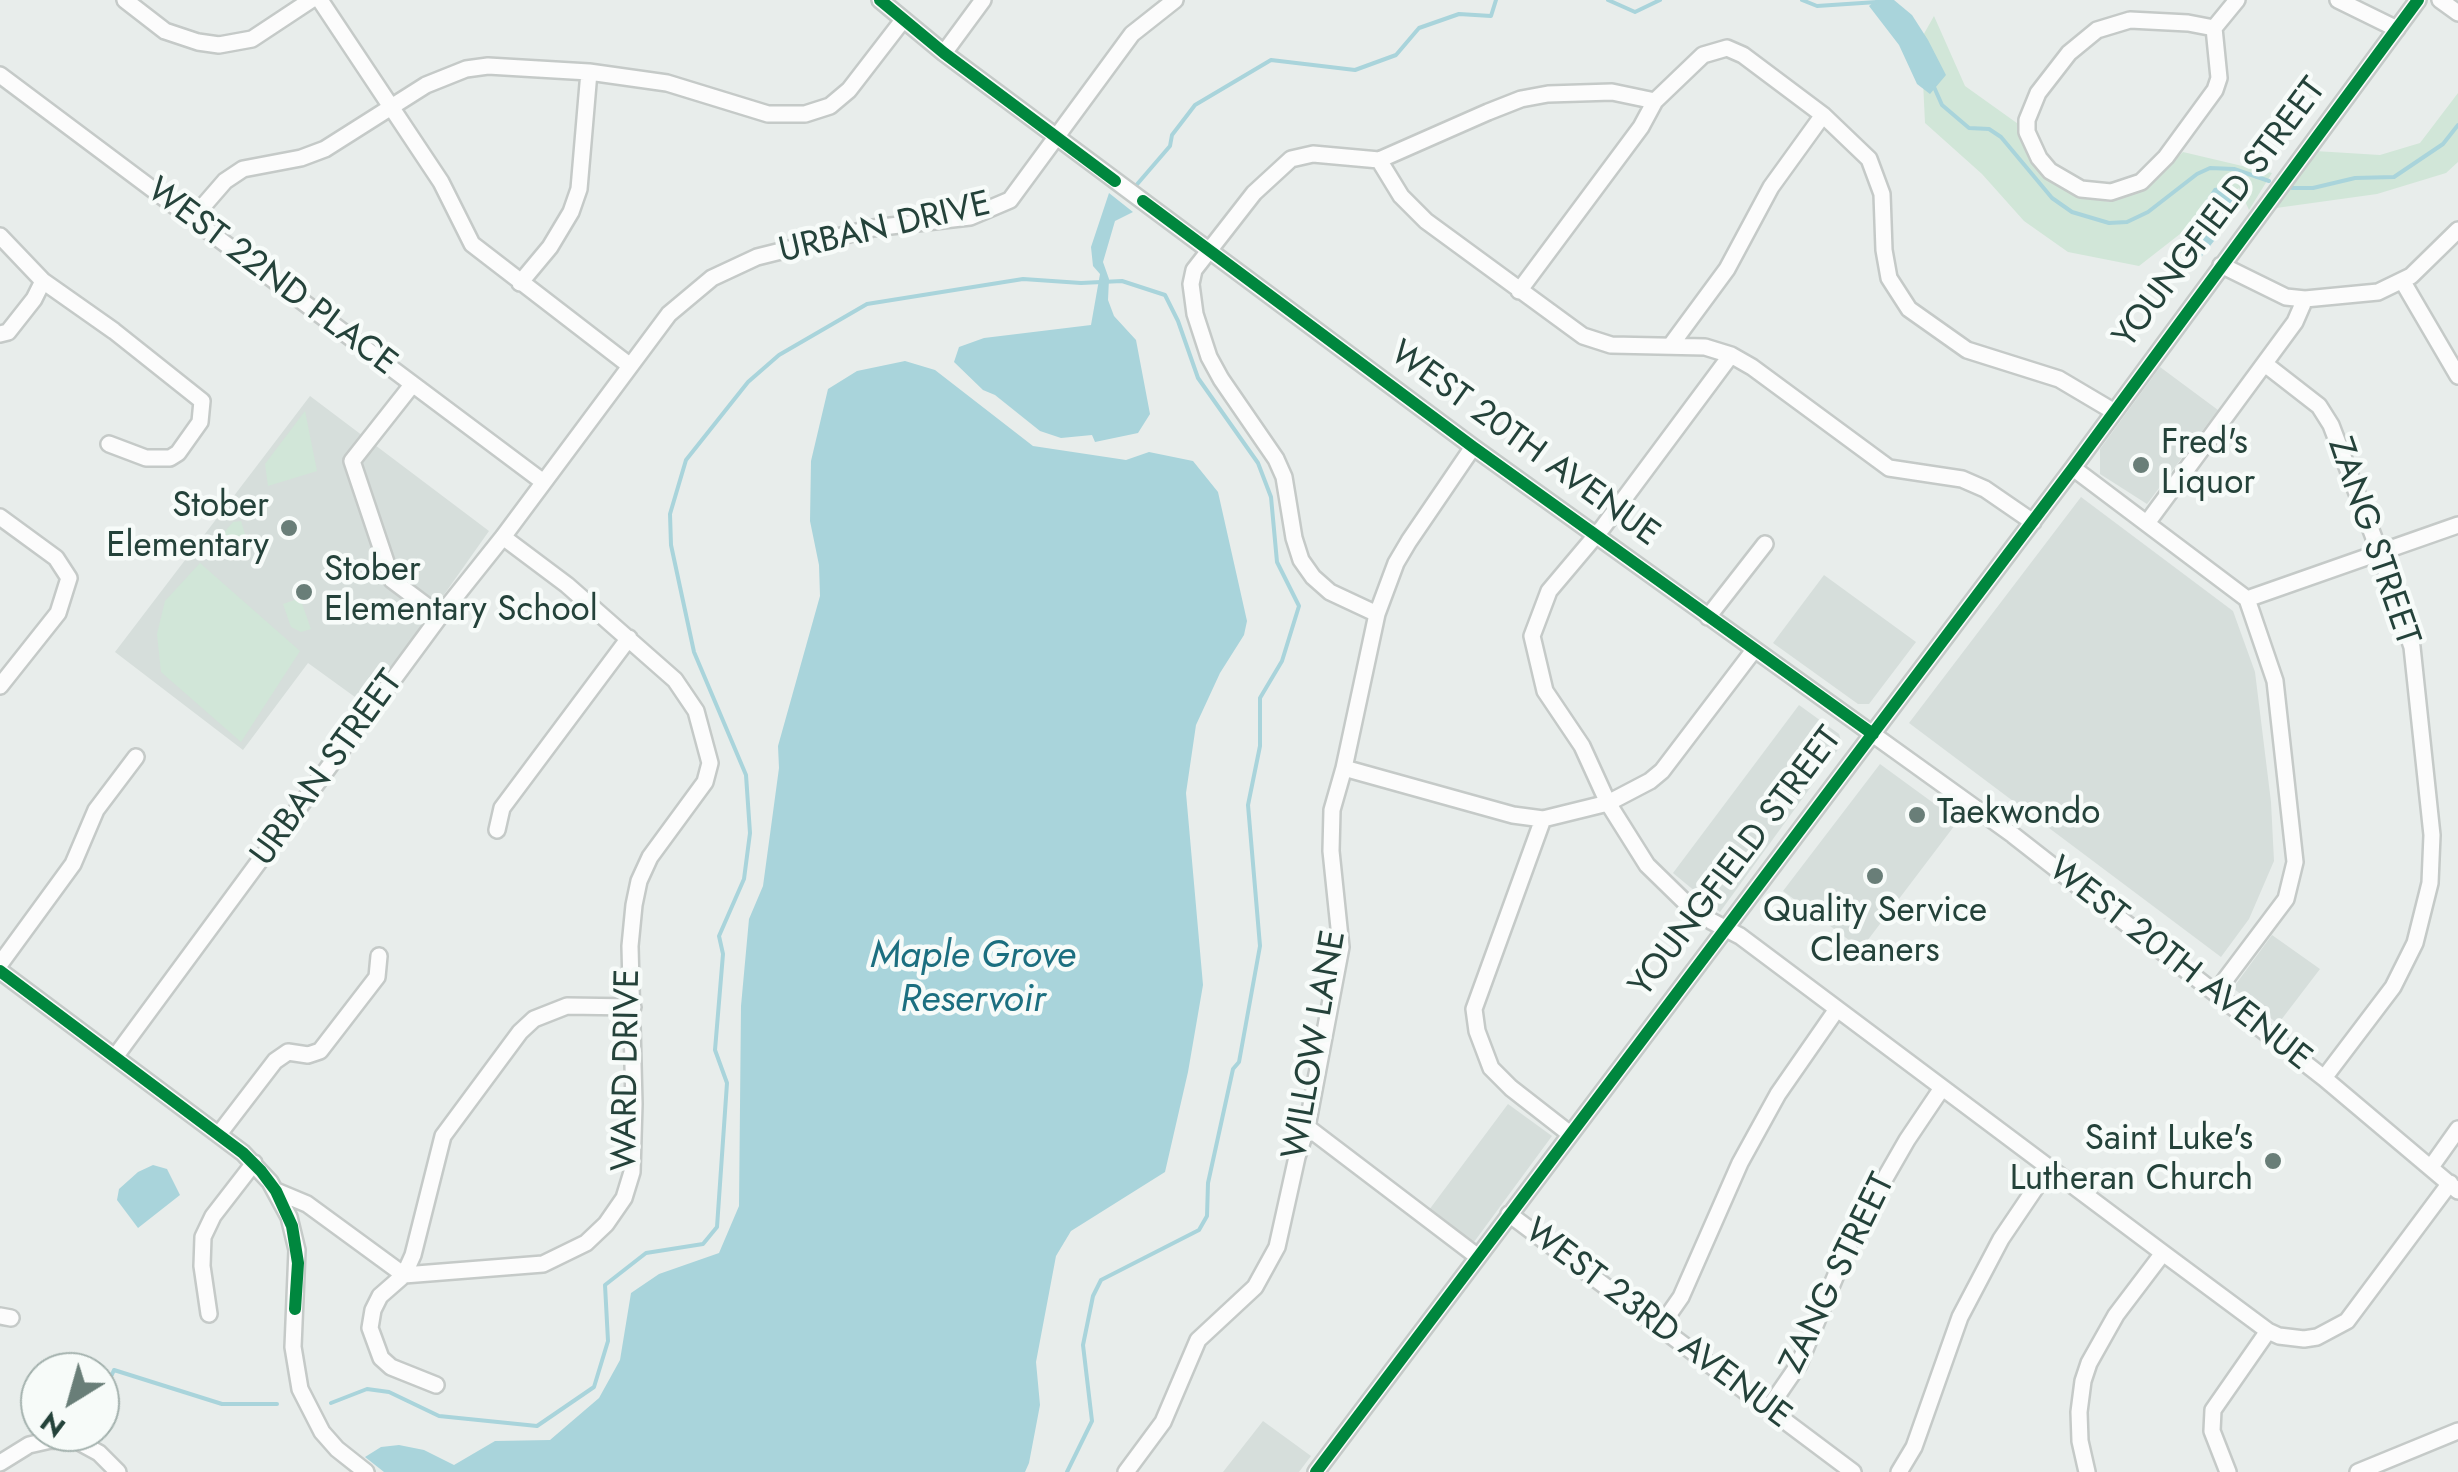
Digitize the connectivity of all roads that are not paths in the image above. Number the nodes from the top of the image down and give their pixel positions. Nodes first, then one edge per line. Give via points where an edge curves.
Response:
1 (125, 0) edge
2 (311, 0) edge
3 (320, 0) edge
4 (880, 0) edge
5 (983, 0) edge
6 (1175, 0) edge
7 (2237, 0) edge
8 (2338, 0) edge
9 (2418, 0) edge
10 (2440, 0) edge
11 (2458, 13) edge
12 (903, 20) junction
13 (2214, 28) junction
14 (2397, 28) junction
15 (944, 53) junction
16 (589, 72) junction
17 (0, 75) edge
18 (1655, 100) junction
19 (393, 108) junction
20 (1823, 115) junction
21 (1057, 137) junction
22 (1379, 160) junction
23 (192, 219) junction
24 (2458, 230) edge
25 (0, 236) edge
26 (1208, 250) junction
27 (2221, 265) junction
28 (43, 280) junction
29 (520, 282) junction
30 (2403, 282) junction
31 (1519, 291) junction
32 (2306, 299) junction
33 (0, 334) edge
34 (1671, 345) junction
35 (1731, 356) junction
36 (2265, 364) junction
37 (629, 366) junction
38 (2458, 376) edge
39 (412, 385) junction
40 (2113, 411) junction
41 (109, 444) dead end
42 (1473, 447) junction
43 (2074, 468) junction
44 (542, 482) junction
45 (0, 516) edge
46 (2032, 522) junction
47 (2147, 522) junction
48 (2458, 525) edge
49 (1596, 534) junction
50 (503, 538) junction
51 (1764, 544) dead end
52 (2378, 550) junction
53 (2247, 598) junction
54 (1376, 614) junction
55 (440, 616) junction
56 (1708, 617) junction
57 (629, 638) junction
58 (1754, 650) junction
59 (0, 686) edge
60 (1873, 734) junction
61 (136, 757) dead end
62 (1344, 768) junction
63 (1608, 803) junction
64 (1542, 820) junction
65 (497, 830) dead end
66 (1726, 926) junction
67 (380, 956) dead end
68 (0, 968) edge
69 (2216, 992) junction
70 (633, 1007) junction
71 (1837, 1009) junction
72 (115, 1057) junction
73 (2324, 1078) junction
74 (1942, 1088) junction
75 (1308, 1127) junction
76 (2458, 1129) edge
77 (219, 1134) junction
78 (1570, 1134) junction
79 (254, 1163) junction
80 (2431, 1167) junction
81 (2049, 1168) junction
82 (2454, 1187) edge
83 (276, 1190) junction
84 (1510, 1214) junction
85 (2163, 1253) junction
86 (1478, 1257) junction
87 (404, 1275) junction
88 (209, 1314) dead end
89 (1660, 1327) junction
90 (2268, 1331) junction
91 (436, 1385) dead end
92 (1768, 1409) junction
93 (2458, 1431) edge
94 (0, 1464) edge
95 (118, 1472) edge
96 (366, 1472) edge
97 (1126, 1472) edge
98 (1316, 1472) edge
99 (1853, 1472) edge
100 (1899, 1472) edge
101 (2088, 1472) edge
102 (2228, 1472) edge
103 (2358, 1472) edge

1 - 2 street via 165,31 219,45 252,39
3 - 19 street
4 - 12 street, WEST 20TH AVENUE
5 - 15 street
6 - 21 street, URBAN DRIVE via 1132,34
7 - 13 street
8 - 14 street
9 - 14 street, YOUNGFIELD STREET
10 - 11 street
12 - 15 street, WEST 20TH AVENUE
12 - 16 street via 849,90 805,114 768,114 667,83
13 - 13 street via 2220,78 2215,90 2154,171 2111,192 2081,189 2039,158 2027,120 2038,92 2082,40 2110,24 2157,20
14 - 27 street, YOUNGFIELD STREET
15 - 21 street, WEST 20TH AVENUE
16 - 19 street via 466,69
16 - 29 street via 579,188 564,224
17 - 23 street, WEST 22ND PLACE
18 - 20 street via 1703,56 1727,48
18 - 22 street via 1612,92 1521,99
18 - 31 street
19 - 23 street via 326,149 243,168
19 - 29 street via 472,244
20 - 34 street
20 - 40 street via 1860,146 1876,170 1885,264 1910,309 1967,350 2059,379
21 - 26 street, WEST 20TH AVENUE
21 - 37 street, URBAN DRIVE via 1010,200 970,217 872,228 757,258 712,278 669,314
22 - 26 street via 1313,154 1291,159
22 - 31 street via 1413,209
23 - 39 street, WEST 22ND PLACE
24 - 30 street
25 - 28 street
26 - 42 street, WEST 20TH AVENUE
26 - 54 street via 1194,270 1194,314 1221,379 1284,477 1301,560 1330,592
27 - 32 street via 2265,289
27 - 40 street, YOUNGFIELD STREET
28 - 33 street via 8,332
28 - 41 street via 202,401 200,422 170,458 146,458
29 - 37 street
30 - 32 street via 2378,292
30 - 38 street
31 - 34 street via 1590,339
32 - 36 street
34 - 35 street
35 - 46 street via 1889,468 1962,478
35 - 49 street
36 - 47 street
36 - 52 street, ZANG STREET via 2319,406 2331,425
37 - 44 street, URBAN DRIVE
39 - 44 street, WEST 22ND PLACE
39 - 55 street via 352,461 392,580
40 - 43 street, YOUNGFIELD STREET
42 - 49 street, WEST 20TH AVENUE
42 - 54 street, WILLOW LANE via 1409,541
43 - 46 street, YOUNGFIELD STREET
43 - 47 street
44 - 50 street, URBAN STREET
45 - 59 street via 56,558 70,578 58,614
46 - 60 street, YOUNGFIELD STREET
47 - 53 street
48 - 52 street
49 - 56 street, WEST 20TH AVENUE
49 - 63 street via 1549,591 1532,636 1545,691 1582,746
50 - 55 street, URBAN STREET
50 - 57 street
51 - 56 street
52 - 53 street
52 - 73 street, ZANG STREET via 2412,647 2432,836 2430,883 2415,942 2393,987
53 - 69 street via 2275,680 2295,862 2286,899
54 - 62 street, WILLOW LANE
55 - 72 street, URBAN STREET
56 - 58 street, WEST 20TH AVENUE
57 - 65 street via 502,808
57 - 70 street, WARD DRIVE via 683,689 710,763 705,782 639,881 630,946
58 - 60 street, WEST 20TH AVENUE
58 - 63 street via 1662,772
60 - 66 street, YOUNGFIELD STREET
60 - 69 street, WEST 20TH AVENUE
61 - 68 street via 96,810 73,864
62 - 64 street
62 - 75 street, WILLOW LANE via 1332,810 1331,852 1341,947
63 - 64 street
63 - 66 street via 1647,866 1686,903
64 - 78 street via 1474,1009 1491,1068
66 - 71 street
66 - 78 street, YOUNGFIELD STREET
67 - 77 street via 377,977 320,1051 288,1052 274,1061
68 - 72 street
69 - 73 street, WEST 20TH AVENUE
70 - 87 street via 567,1006 520,1032 443,1136
70 - 87 street, WARD DRIVE via 632,1172 606,1224 586,1243 542,1264
71 - 74 street
71 - 89 street via 1778,1094 1681,1297
72 - 77 street
73 - 80 street, WEST 20TH AVENUE
74 - 81 street
74 - 92 street, ZANG STREET via 1853,1234 1798,1364
75 - 86 street, WEST 23RD AVENUE
75 - 97 street, WILLOW LANE via 1269,1266 1198,1340 1164,1422
76 - 80 street
77 - 79 street
78 - 84 street, YOUNGFIELD STREET
79 - 83 street
79 - 88 street via 203,1237
80 - 82 street, WEST 20TH AVENUE
81 - 85 street
81 - 100 street via 1960,1317 1914,1448
82 - 90 street via 2347,1321 2304,1339
83 - 87 street via 307,1204
83 - 96 street via 297,1250 294,1347 300,1388 318,1426
84 - 86 street, YOUNGFIELD STREET
84 - 89 street, WEST 23RD AVENUE
85 - 90 street
85 - 101 street via 2089,1362 2080,1412
86 - 98 street, YOUNGFIELD STREET
87 - 91 street via 373,1310 375,1346 391,1368
89 - 92 street, WEST 23RD AVENUE
90 - 102 street via 2213,1410 2212,1431
92 - 99 street, WEST 23RD AVENUE
93 - 103 street
94 - 95 street via 28,1445 78,1441

